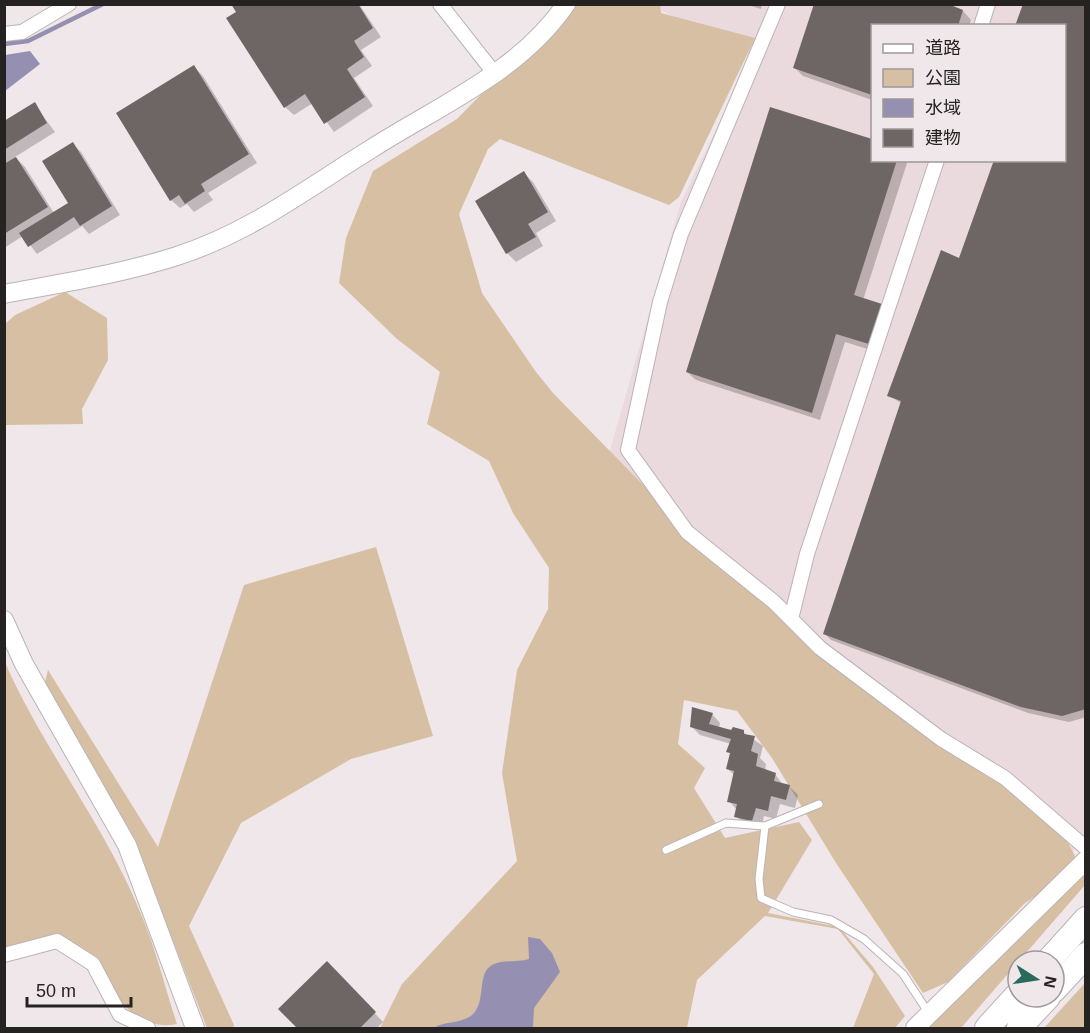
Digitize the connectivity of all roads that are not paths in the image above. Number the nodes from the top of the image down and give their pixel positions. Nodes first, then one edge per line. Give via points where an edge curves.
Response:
1 (69, 4) edge
2 (440, 4) edge
3 (566, 4) edge
4 (778, 4) edge
5 (988, 4) edge
6 (982, 24) edge
7 (4, 34) edge
8 (495, 74) junction
9 (936, 162) edge
10 (4, 294) edge
11 (791, 619) junction
12 (4, 620) edge
13 (819, 804) dead end
14 (765, 826) junction
15 (1086, 848) edge
16 (666, 850) dead end
17 (1086, 860) edge
18 (1086, 919) edge
19 (1059, 949) edge
20 (4, 955) edge
21 (1086, 955) edge
22 (1066, 977) edge
23 (1006, 1008) edge
24 (1037, 1009) edge
25 (929, 1014) junction
26 (148, 1029) edge
27 (195, 1029) edge
28 (915, 1029) edge
29 (987, 1029) edge
30 (1019, 1029) edge

1 - 7 street via 22,32
2 - 8 street
3 - 8 street via 538,37
4 - 11 street via 681,234 660,302 628,450 687,532
5 - 6 street
8 - 10 street via 371,148 258,223 178,256
9 - 11 street via 807,554
11 - 15 street via 849,672 941,739 1005,778
12 - 27 street via 24,664 127,845
13 - 14 lane
14 - 16 lane via 726,823
14 - 25 lane via 759,879 761,898 793,912 831,920 864,939 903,974
17 - 25 street
18 - 19 highway
20 - 26 street via 57,941 93,964 120,1015
21 - 22 highway
23 - 29 highway
24 - 30 highway
25 - 28 street

